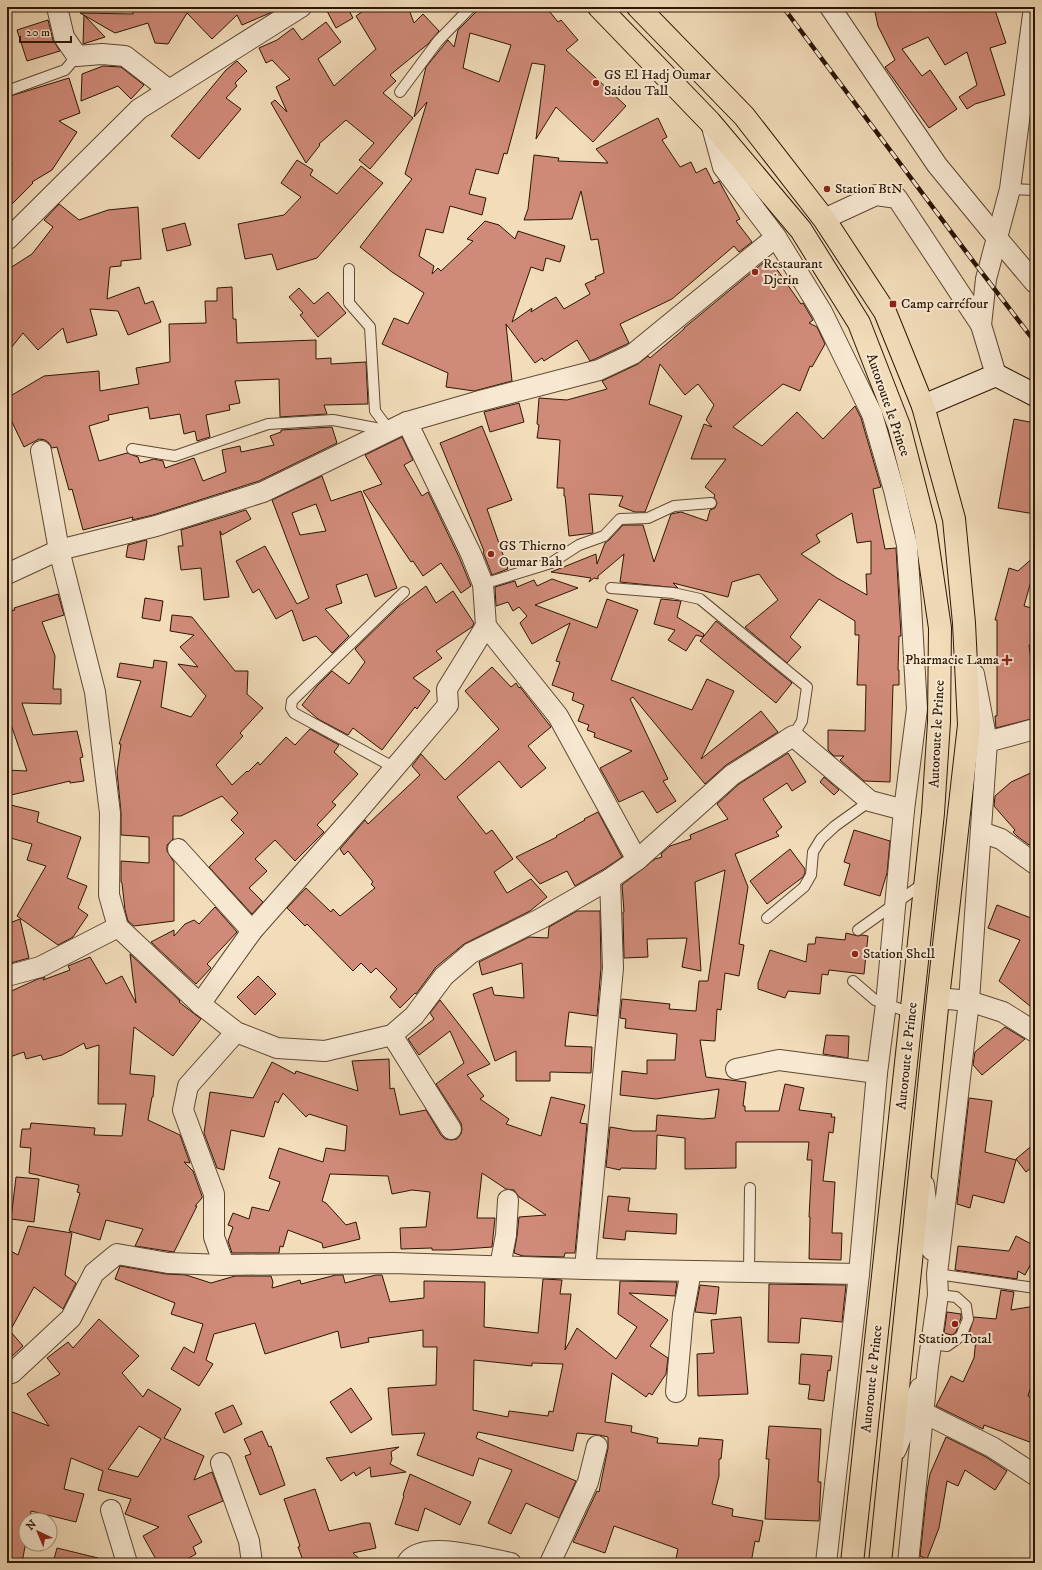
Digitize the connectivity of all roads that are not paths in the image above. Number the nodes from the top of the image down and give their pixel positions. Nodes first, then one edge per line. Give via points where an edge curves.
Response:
1 (57, 7) edge
2 (301, 7) edge
3 (471, 7) edge
4 (599, 7) edge
5 (638, 7) edge
6 (830, 7) edge
7 (1034, 7) edge
8 (76, 56) junction
9 (1031, 69) edge
10 (7, 90) edge
11 (169, 90) junction
12 (400, 92) dead end
13 (710, 122) junction
14 (1010, 189) junction
15 (1035, 190) edge
16 (824, 219) junction
17 (776, 237) junction
18 (997, 238) junction
19 (7, 242) edge
20 (349, 269) dead end
21 (1035, 283) edge
22 (981, 325) junction
23 (996, 375) junction
24 (1035, 395) edge
25 (923, 406) junction
26 (399, 426) junction
27 (132, 449) dead end
28 (41, 451) dead end
29 (711, 503) dead end
30 (59, 550) junction
31 (7, 574) edge
32 (483, 584) junction
33 (611, 588) dead end
34 (404, 592) dead end
35 (964, 623) junction
36 (486, 626) junction
37 (1035, 729) edge
38 (792, 736) junction
39 (987, 742) junction
40 (395, 768) junction
41 (870, 801) junction
42 (904, 810) junction
43 (981, 832) junction
44 (178, 849) dead end
45 (636, 860) junction
46 (1035, 864) edge
47 (610, 879) junction
48 (925, 882) junction
49 (895, 904) junction
50 (767, 918) dead end
51 (118, 927) junction
52 (858, 930) dead end
53 (252, 931) junction
54 (7, 976) edge
55 (853, 980) dead end
56 (938, 998) junction
57 (969, 1001) junction
58 (200, 1004) junction
59 (886, 1004) junction
60 (911, 1013) junction
61 (236, 1032) junction
62 (1035, 1032) edge
63 (392, 1034) junction
64 (736, 1069) dead end
65 (877, 1073) junction
66 (451, 1129) dead end
67 (921, 1157) junction
68 (750, 1188) dead end
69 (508, 1200) dead end
70 (224, 1264) junction
71 (500, 1266) junction
72 (585, 1269) junction
73 (692, 1271) junction
74 (749, 1272) junction
75 (859, 1274) junction
76 (937, 1274) junction
77 (1035, 1288) edge
78 (938, 1295) junction
79 (931, 1344) junction
80 (928, 1366) junction
81 (9, 1375) edge
82 (676, 1392) dead end
83 (924, 1413) junction
84 (597, 1446) dead end
85 (221, 1463) dead end
86 (890, 1464) junction
87 (1035, 1475) edge
88 (111, 1510) dead end
89 (127, 1563) edge
90 (252, 1563) edge
91 (408, 1563) edge
92 (511, 1563) edge
93 (550, 1563) edge
94 (826, 1563) edge
95 (852, 1563) edge
96 (880, 1563) edge
97 (908, 1563) edge

1 - 8 street via 64,37
2 - 11 street
3 - 12 lane via 438,41
4 - 13 main road, Autoroute le Prince
5 - 16 main road, Autoroute le Prince via 744,116
6 - 18 street via 938,165
7 - 9 street
8 - 10 lane via 65,70
8 - 11 street via 125,56
9 - 14 street
11 - 19 street via 139,109
13 - 17 street via 723,167
13 - 48 main road, Autoroute le Prince via 806,237 859,323 899,426 925,527 940,628 939,722
14 - 15 lane
14 - 18 street
16 - 22 street via 876,195 897,198
16 - 25 main road, Autoroute le Prince via 885,312
17 - 26 street via 633,354 599,370 476,402
17 - 42 street via 822,312 872,414 894,490 906,545 917,709
18 - 21 street
18 - 22 street via 986,279
20 - 26 lane via 349,303 370,327 375,411
22 - 23 street
23 - 24 street
23 - 25 street
25 - 35 main road, Autoroute le Prince via 954,519
26 - 27 lane via 333,420 276,423 175,456
26 - 30 street via 263,492 156,526
26 - 32 street via 471,554
28 - 30 street
29 - 32 lane via 674,506 648,518 620,519 604,536 579,545 551,563
30 - 31 street
30 - 51 street via 95,692 110,813 109,895
32 - 36 street
33 - 38 lane via 673,593 700,599 807,688 802,721
34 - 40 lane via 292,700 291,708 294,713
35 - 39 street
35 - 56 main road, Autoroute le Prince via 969,726
36 - 40 street via 446,689 448,705
36 - 45 street via 558,716
37 - 39 street
38 - 41 street
38 - 45 street via 732,775
39 - 43 street
40 - 53 street
41 - 42 street
41 - 50 lane via 821,839 813,852 811,876 804,887
42 - 49 street
43 - 46 street via 1001,839
43 - 57 street
44 - 53 street
45 - 47 street
47 - 63 street via 540,919 471,953 444,976 414,1016
47 - 72 street via 613,968
48 - 49 lane
48 - 60 main road, Autoroute le Prince
49 - 52 lane
49 - 59 street
51 - 54 street via 40,967
51 - 58 street
53 - 58 street
55 - 59 lane via 875,1000
56 - 57 street
56 - 67 main road, Autoroute le Prince
57 - 62 street via 1003,1012
57 - 76 street
58 - 61 street
59 - 60 lane
59 - 65 street
60 - 95 main road, Autoroute le Prince
61 - 63 street via 277,1048 325,1051
61 - 70 street via 188,1086 183,1110 214,1194 214,1237
63 - 66 street
64 - 65 street via 779,1060
65 - 75 street
67 - 76 street
67 - 86 main road, Autoroute le Prince
68 - 74 lane
69 - 71 street via 506,1235
70 - 71 street via 393,1263
70 - 81 street via 168,1263 117,1254 94,1273 71,1318
71 - 72 street
72 - 73 street
73 - 74 street
73 - 82 street via 684,1314
74 - 75 street
75 - 94 street
76 - 77 lane
76 - 78 street
78 - 79 street
78 - 79 lane via 956,1297 966,1306 968,1320 961,1336 947,1346
79 - 80 street
80 - 83 street
80 - 86 street
83 - 87 street via 992,1447
83 - 97 street
84 - 93 street via 588,1482
85 - 90 street via 249,1541
86 - 96 main road, Autoroute le Prince
88 - 89 street
91 - 92 street via 420,1552 445,1550

